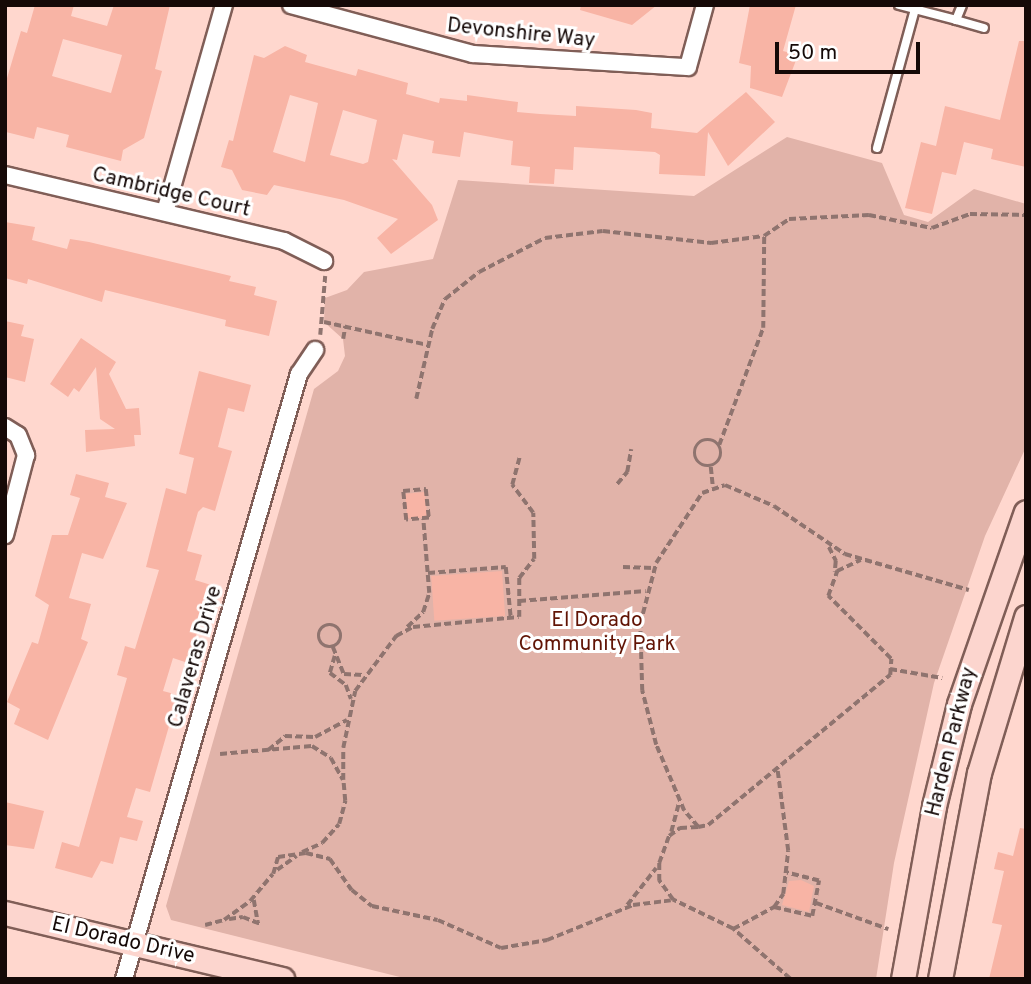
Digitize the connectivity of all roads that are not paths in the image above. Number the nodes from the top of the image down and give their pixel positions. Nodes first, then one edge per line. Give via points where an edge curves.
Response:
1 (224, 5) edge
2 (291, 5) edge
3 (705, 5) edge
4 (899, 5) edge
5 (962, 5) edge
6 (915, 7) edge
7 (956, 20) junction
8 (984, 28) dead end
9 (877, 148) dead end
10 (5, 175) edge
11 (165, 212) junction
12 (324, 261) dead end
13 (315, 350) dead end
14 (5, 427) edge
15 (1026, 512) edge
16 (5, 535) edge
17 (1026, 617) edge
18 (5, 913) edge
19 (134, 944) junction
20 (124, 979) edge
21 (282, 979) edge
22 (903, 979) edge
23 (940, 979) edge

1 - 11 street
2 - 3 street, Devonshire Way via 473,54 688,67
4 - 6 lane
5 - 7 lane
6 - 7 lane
6 - 9 lane
7 - 8 lane
10 - 11 street, Cambridge Court
11 - 12 street, Cambridge Court via 284,241
13 - 19 street, Calaveras Drive via 299,374
14 - 16 street via 23,441 26,455
15 - 22 street, Harden Parkway via 958,704 934,806
17 - 23 street, Harden Parkway via 979,773
18 - 19 street, El Dorado Drive
19 - 20 street, Calaveras Drive
19 - 21 street, El Dorado Drive

